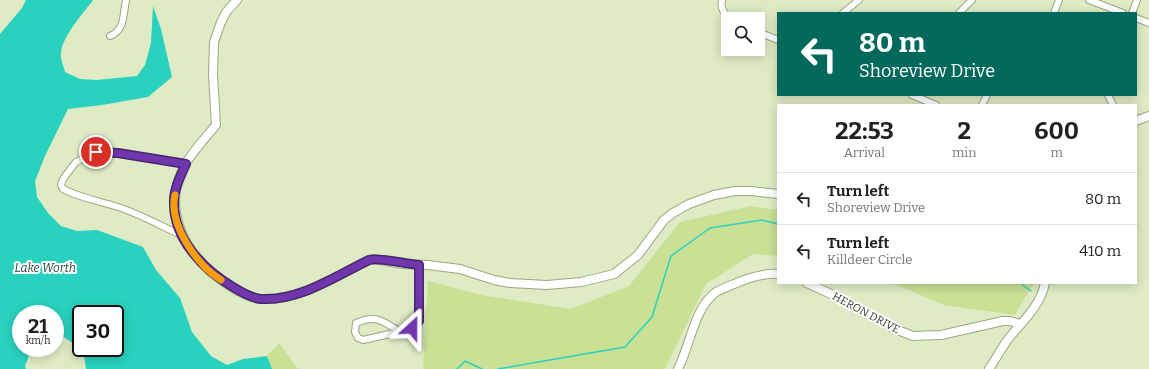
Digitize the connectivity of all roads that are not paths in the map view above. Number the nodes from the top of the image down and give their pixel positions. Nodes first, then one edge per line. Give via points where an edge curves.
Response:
1 (126, 0) edge
2 (237, 0) edge
3 (722, 0) edge
4 (859, 0) edge
5 (972, 0) edge
6 (1059, 0) edge
7 (1089, 0) edge
8 (1137, 0) edge
9 (724, 12) edge
10 (844, 12) edge
11 (960, 12) edge
12 (1054, 12) edge
13 (1120, 12) edge
14 (1132, 12) edge
15 (1137, 18) edge
16 (1149, 23) edge
17 (765, 35) edge
18 (110, 36) dead end
19 (777, 40) edge
20 (914, 96) edge
21 (934, 104) edge
22 (1149, 116) edge
23 (1137, 121) edge
24 (186, 164) junction
25 (777, 194) edge
26 (183, 236) junction
27 (419, 265) junction
28 (777, 274) edge
29 (809, 284) edge
30 (1045, 284) edge
31 (1020, 324) junction
32 (399, 332) junction
33 (678, 369) edge
34 (989, 369) edge

1 - 18 street via 119,31
2 - 24 street via 227,11 214,42 216,125
3 - 9 street
4 - 10 street
5 - 11 street
6 - 12 street
7 - 13 street
8 - 14 street
15 - 16 street
17 - 19 street
20 - 21 street
22 - 23 street
24 - 26 street via 174,200 176,219
24 - 26 street via 96,152 76,162 61,185 63,189 75,195 120,207
25 - 27 street via 735,191 689,204 664,220 638,255 614,274 581,282 547,285 510,283 460,268
26 - 27 street via 196,257 218,278 243,293 260,299 300,293 369,260
27 - 32 street via 419,321 412,328
28 - 33 street via 768,273 717,292 702,310
29 - 31 street, HERON DRIVE via 913,336 941,335 1003,321
30 - 31 street via 1036,306
31 - 34 street
32 - 32 street via 363,340 358,338 356,323 374,318

